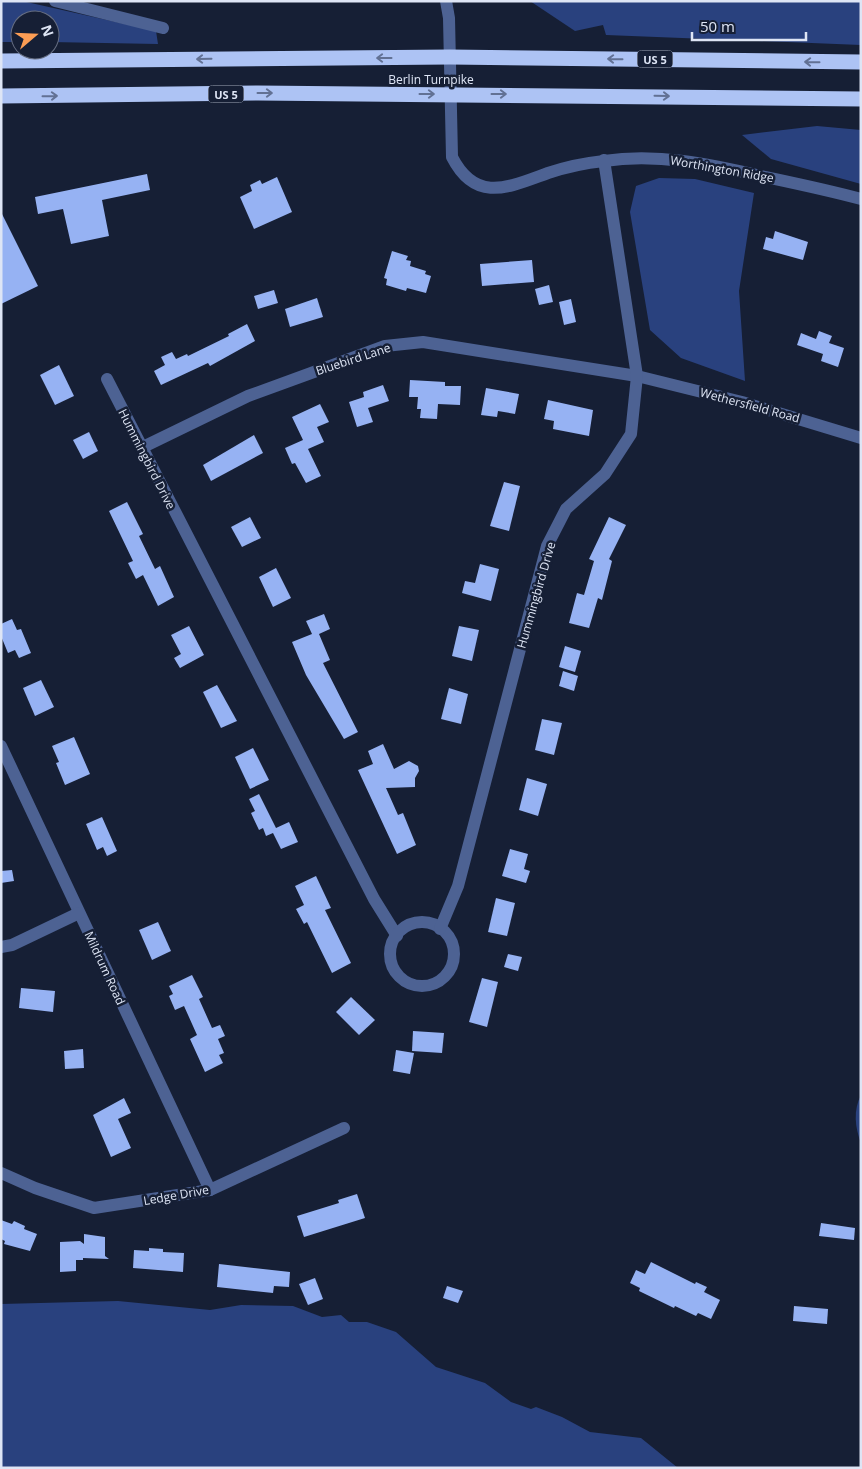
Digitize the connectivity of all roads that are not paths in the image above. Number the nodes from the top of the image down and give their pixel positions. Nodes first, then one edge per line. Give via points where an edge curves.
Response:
1 (54, 1) edge
2 (446, 1) edge
3 (164, 28) dead end
4 (450, 58) junction
5 (1, 61) edge
6 (861, 62) edge
7 (451, 94) junction
8 (1, 96) edge
9 (861, 99) edge
10 (604, 160) junction
11 (861, 199) edge
12 (637, 376) junction
13 (107, 380) dead end
14 (861, 438) edge
15 (141, 448) junction
16 (1, 746) edge
17 (80, 914) junction
18 (440, 929) junction
19 (397, 936) junction
20 (1, 947) edge
21 (344, 1128) dead end
22 (1, 1173) edge
23 (210, 1190) junction

1 - 3 street
2 - 4 street, Worthington Ridge
4 -> 5 highway, Berlin Turnpike / US 5
6 -> 4 highway, Berlin Turnpike / US 5
4 - 7 street, Worthington Ridge
8 -> 7 highway, Berlin Turnpike / US 5
7 -> 9 highway, Berlin Turnpike / US 5
7 - 10 street, Worthington Ridge via 452,157 460,172 472,183 504,189 550,172
10 - 11 street, Worthington Ridge via 683,160
10 - 12 street, Hummingbird Drive
12 - 14 street, Wethersfield Road via 742,402
12 - 15 street, Bluebird Lane via 423,342 384,346 248,396
12 - 18 street, Hummingbird Drive via 631,434 604,474 566,509 547,546 458,886
13 - 15 street, Hummingbird Drive
15 - 19 street, Hummingbird Drive via 369,890
16 - 17 street, Mildrum Road
17 - 20 street
17 - 23 street, Mildrum Road
18 - 19 street via 418,923 406,927
18 - 19 street via 451,943 452,963 443,978 427,986 410,983 396,972 390,952
21 - 23 street, Ledge Drive
22 - 23 street, Ledge Drive via 94,1208

